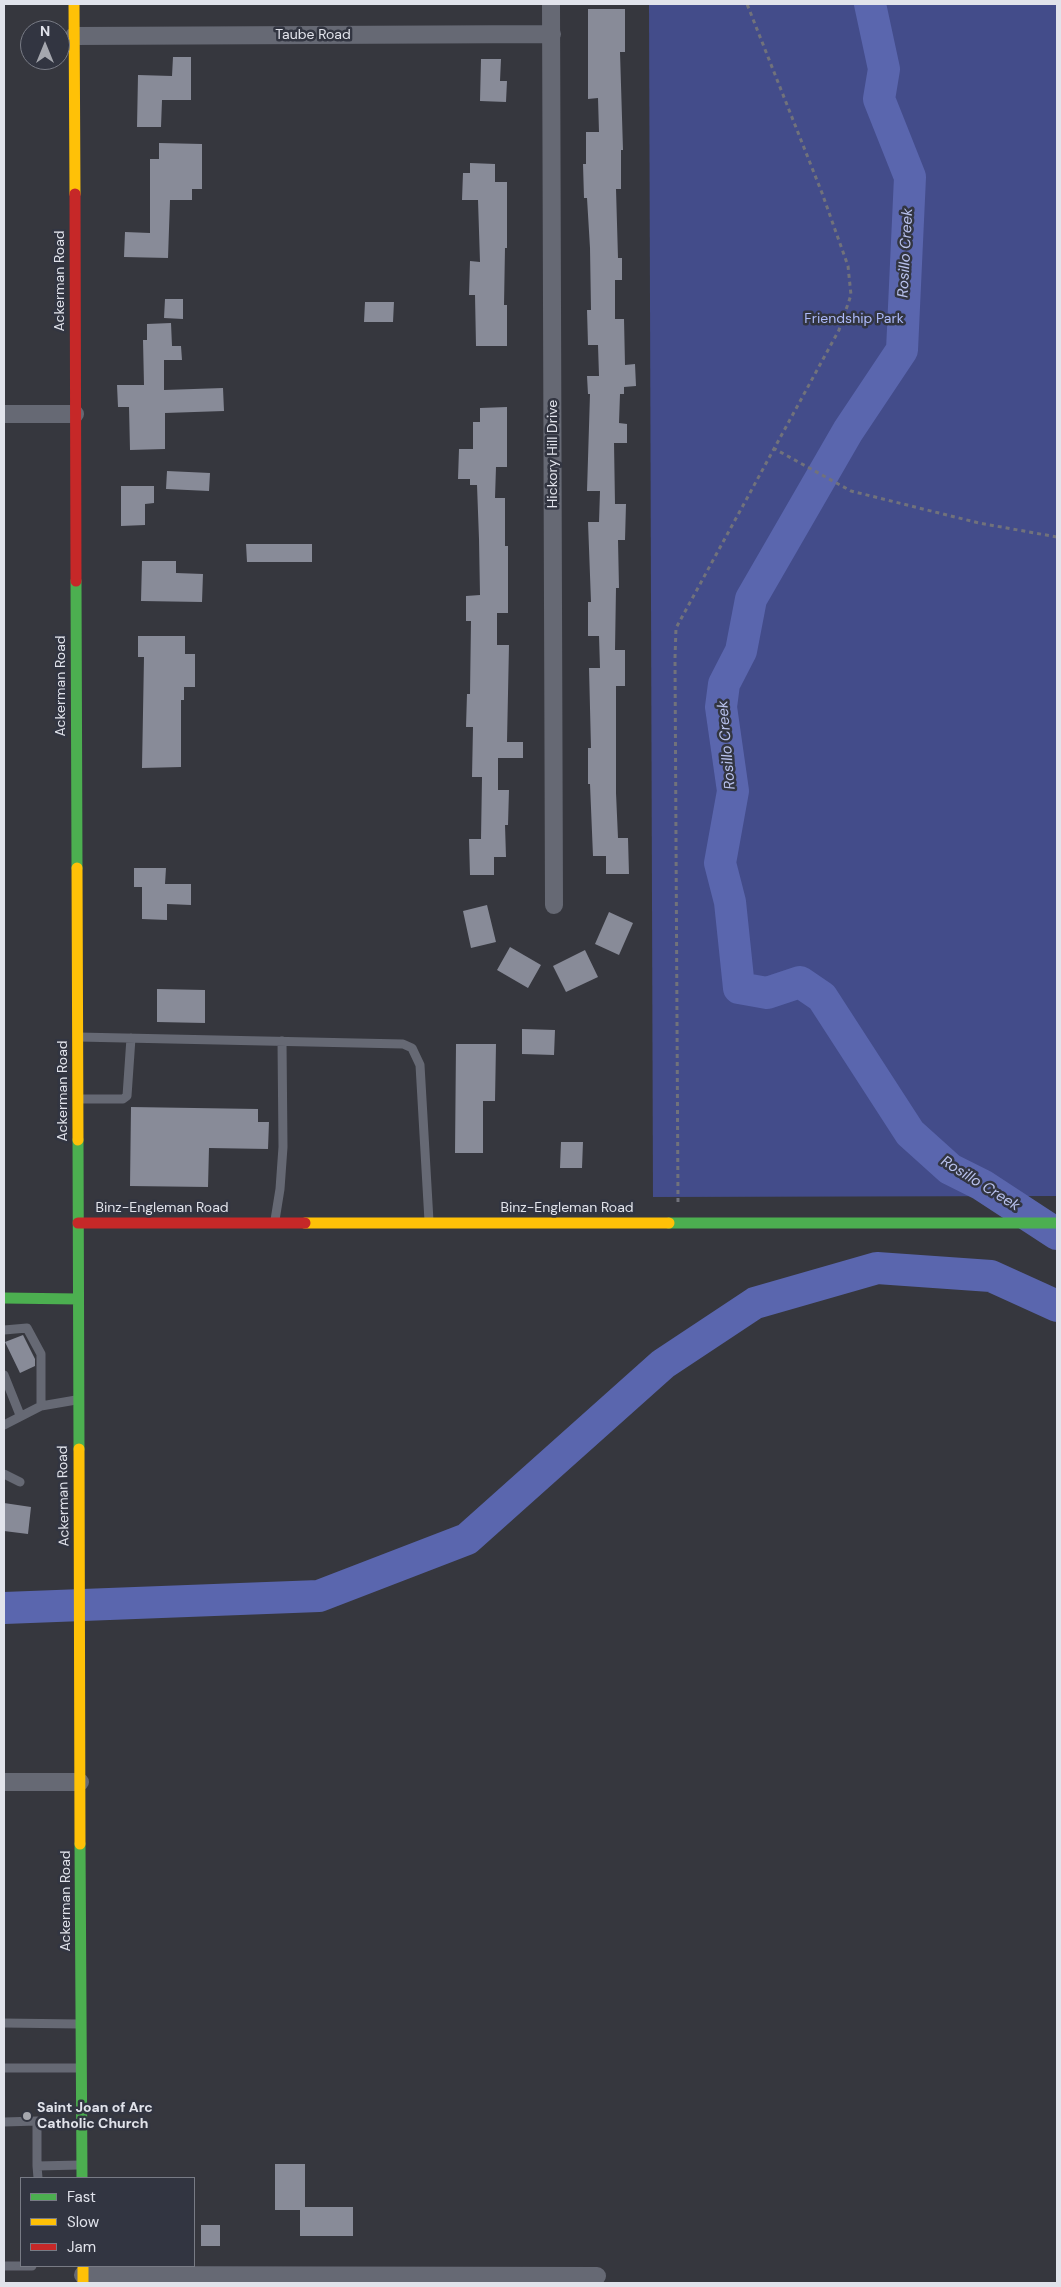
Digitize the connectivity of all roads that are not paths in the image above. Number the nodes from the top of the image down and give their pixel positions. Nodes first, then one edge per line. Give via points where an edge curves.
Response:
1 (74, 4) edge
2 (551, 4) edge
3 (552, 34) junction
4 (74, 36) junction
5 (4, 414) edge
6 (76, 414) junction
7 (554, 905) dead end
8 (78, 1036) junction
9 (131, 1038) junction
10 (282, 1041) junction
11 (78, 1099) junction
12 (78, 1223) junction
13 (275, 1223) junction
14 (429, 1223) junction
15 (1057, 1223) edge
16 (4, 1298) edge
17 (78, 1299) junction
18 (4, 1330) edge
19 (4, 1375) edge
20 (78, 1400) junction
21 (41, 1406) junction
22 (20, 1415) junction
23 (4, 1425) edge
24 (4, 1474) edge
25 (20, 1482) dead end
26 (4, 1782) edge
27 (80, 1782) junction
28 (4, 2022) edge
29 (82, 2024) junction
30 (4, 2068) edge
31 (82, 2068) junction
32 (4, 2122) edge
33 (82, 2165) junction
34 (38, 2166) junction
35 (38, 2177) edge
36 (82, 2177) edge
37 (4, 2266) edge
38 (20, 2266) edge
39 (83, 2275) edge
40 (597, 2276) dead end

1 - 4 street, Ackerman Road
2 - 3 street, Hickory Hill Drive
3 - 4 street, Taube Road
3 - 7 street, Hickory Hill Drive
4 - 6 street, Ackerman Road
5 - 6 street
6 - 8 street, Ackerman Road
8 - 9 lane
8 - 11 street, Ackerman Road
9 - 10 lane
9 - 11 lane via 127,1096 124,1099
10 - 13 lane via 283,1147
10 - 14 lane via 403,1044 412,1048 420,1065
11 - 12 street, Ackerman Road
12 - 13 street, Binz-Engleman Road
12 - 17 street, Ackerman Road
13 - 14 street, Binz-Engleman Road
14 - 15 street, Binz-Engleman Road
16 - 17 street
17 - 20 street, Ackerman Road
18 - 21 lane via 27,1328 41,1354
19 - 22 lane
20 - 21 lane
20 - 27 street, Ackerman Road
21 - 22 lane
22 - 23 lane
24 - 25 lane
26 - 27 street
27 - 29 street, Ackerman Road
28 - 29 lane
29 - 31 street, Ackerman Road
30 - 31 lane
31 - 33 street, Ackerman Road
32 - 34 lane via 37,2121
33 - 34 lane
33 - 36 street, Ackerman Road
34 - 35 lane
37 - 38 lane
39 - 40 street

